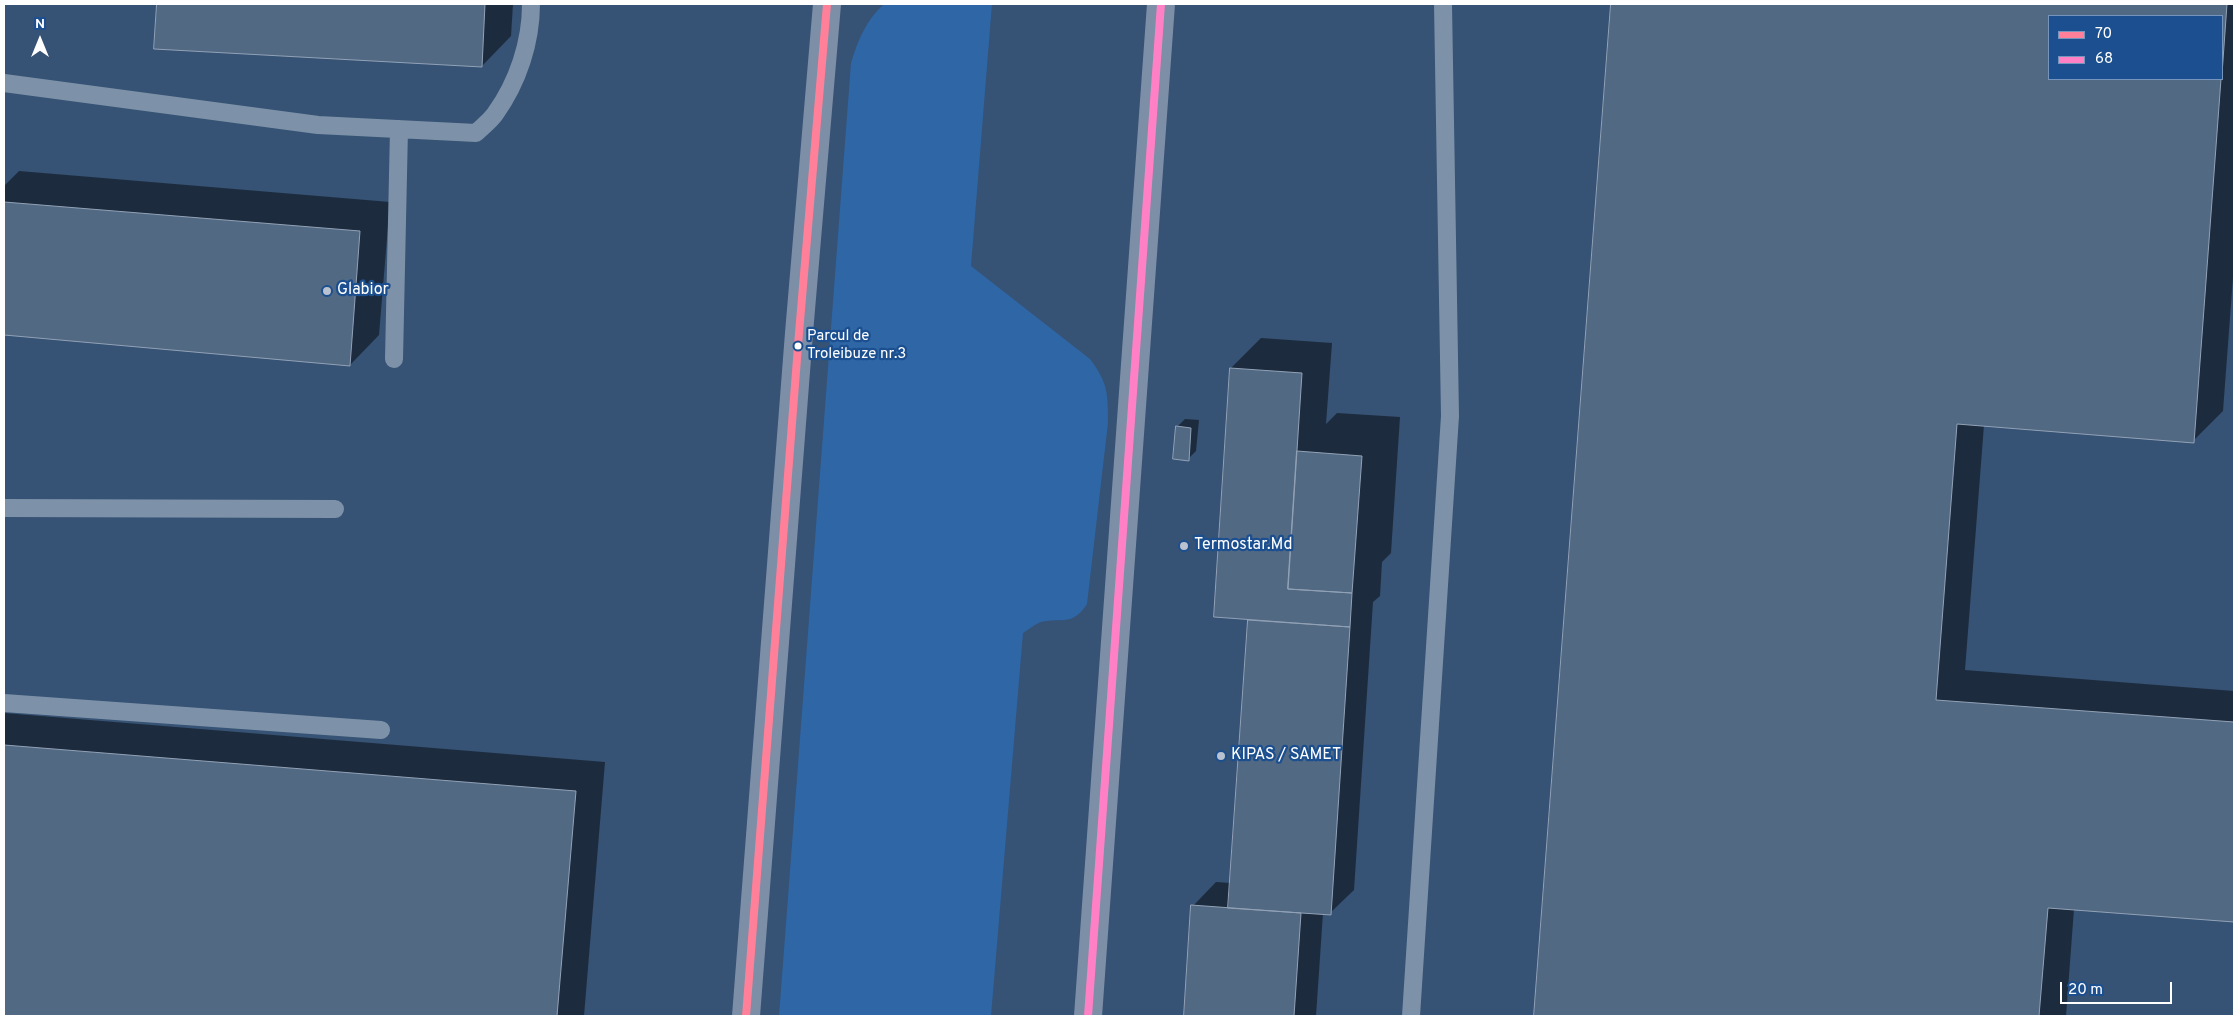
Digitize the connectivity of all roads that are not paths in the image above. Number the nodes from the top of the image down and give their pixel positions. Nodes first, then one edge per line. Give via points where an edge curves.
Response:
1 (531, 4) edge
2 (827, 4) edge
3 (1161, 4) edge
4 (1443, 4) edge
5 (4, 83) edge
6 (399, 129) junction
7 (394, 359) dead end
8 (4, 508) edge
9 (335, 509) dead end
10 (4, 703) edge
11 (381, 730) dead end
12 (746, 1016) edge
13 (1088, 1016) edge
14 (1411, 1016) edge

1 - 6 lane via 528,42 520,66 495,114 476,133
2 - 12 main road
3 - 13 main road
4 - 14 lane via 1450,416
5 - 6 lane via 318,125
6 - 7 lane
8 - 9 lane
10 - 11 lane

